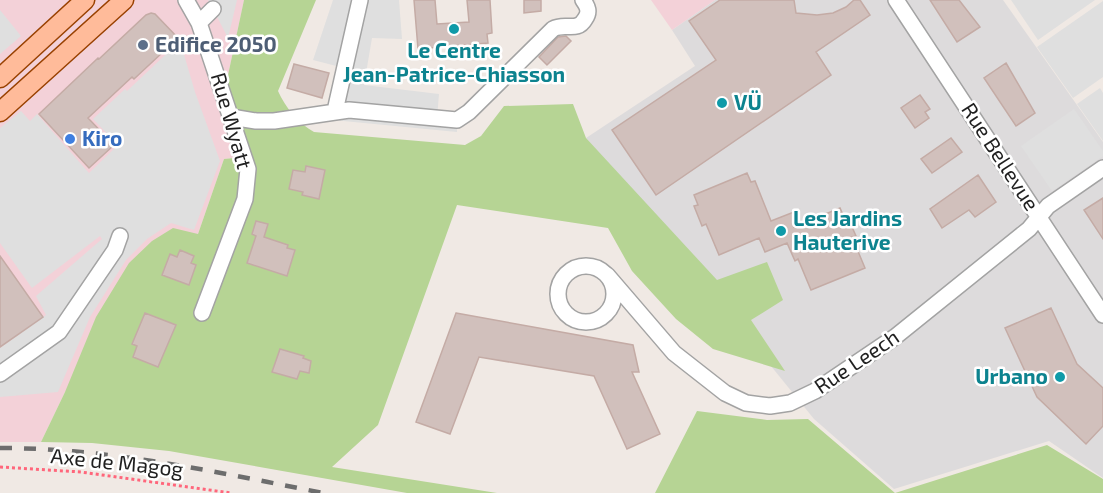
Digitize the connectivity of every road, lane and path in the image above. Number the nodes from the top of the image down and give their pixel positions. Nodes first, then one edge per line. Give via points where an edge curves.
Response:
1 (86, 0) edge
2 (124, 0) edge
3 (186, 0) edge
4 (360, 0) edge
5 (584, 0) edge
6 (896, 0) edge
7 (213, 9) dead end
8 (199, 23) junction
9 (0, 78) edge
10 (335, 111) junction
11 (0, 112) edge
12 (231, 117) junction
13 (1098, 167) edge
14 (1040, 217) junction
15 (120, 236) dead end
16 (607, 274) dead end
17 (202, 312) dead end
18 (1103, 315) edge
19 (0, 374) edge
20 (0, 467) edge
21 (231, 493) edge

1 - 9 main road
2 - 11 main road
3 - 8 street, Rue Wyatt
4 - 10 street
5 - 10 street via 588,15 582,24 553,29 457,120
6 - 14 street, Rue Bellevue
7 - 8 street
8 - 12 street, Rue Wyatt
10 - 12 street via 274,121
12 - 17 street, Rue Wyatt via 248,169 248,186
13 - 14 street, Rue Leech via 1075,181
14 - 16 street, Rue Leech via 896,337 815,391 790,403 770,406 724,393 701,376 674,354
14 - 18 street, Rue Bellevue
15 - 19 street via 115,250 59,332
20 - 21 path, Axe de Magog via 81,472

